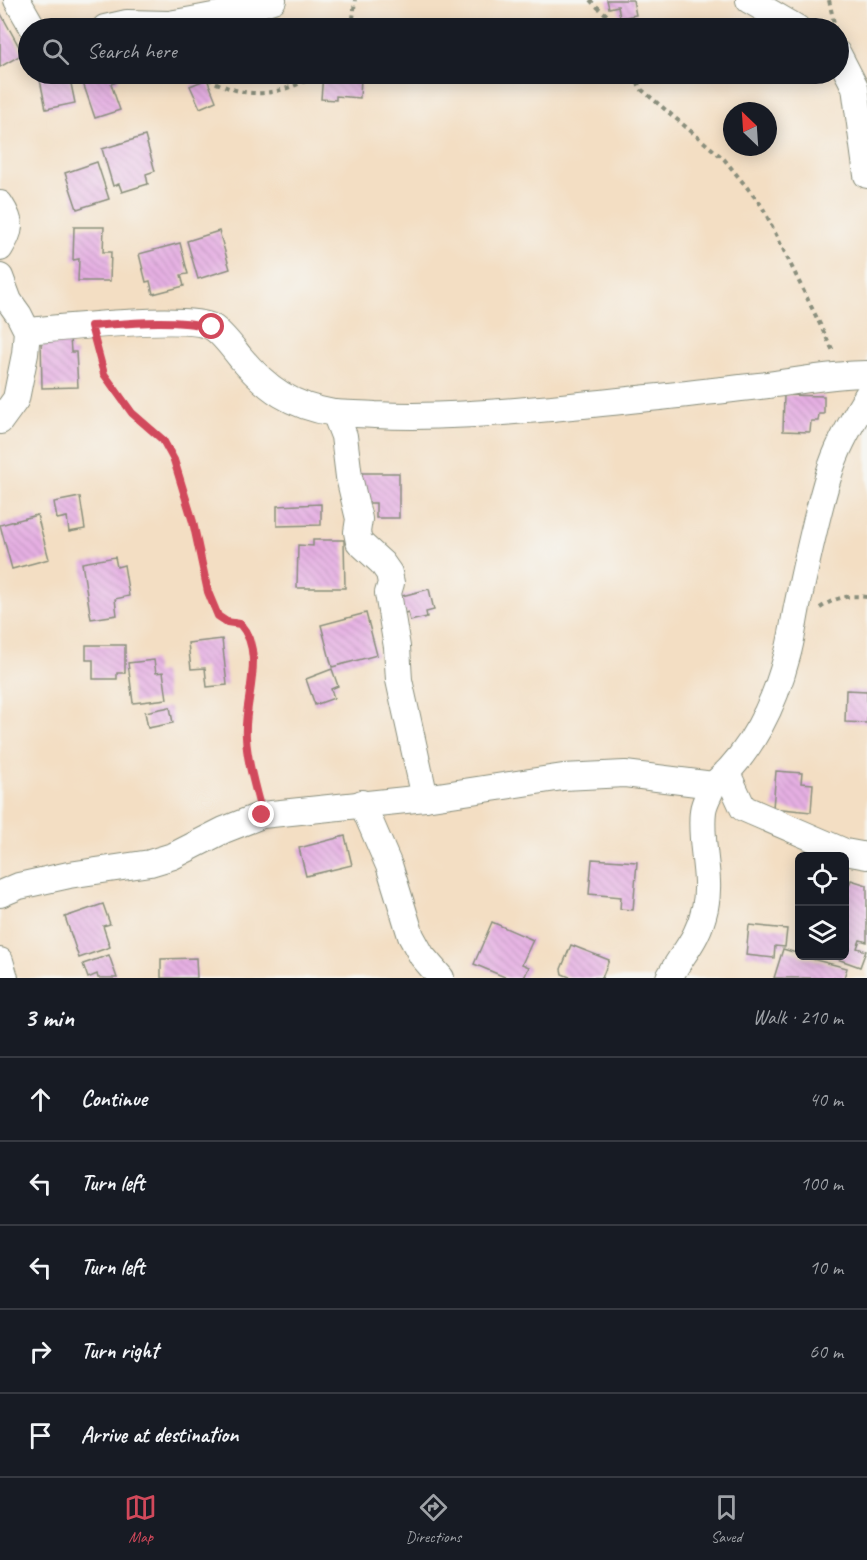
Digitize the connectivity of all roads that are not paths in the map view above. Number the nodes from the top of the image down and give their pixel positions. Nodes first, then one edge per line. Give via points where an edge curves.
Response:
1 (17, 0) edge
2 (273, 0) edge
3 (750, 0) edge
4 (27, 18) edge
5 (202, 18) edge
6 (780, 18) edge
7 (849, 75) edge
8 (867, 175) edge
9 (0, 204) edge
10 (0, 248) edge
11 (0, 277) edge
12 (27, 331) junction
13 (857, 374) edge
14 (867, 396) edge
15 (334, 412) junction
16 (0, 421) edge
17 (720, 779) junction
18 (425, 798) junction
19 (362, 803) junction
20 (867, 856) edge
21 (0, 894) edge
22 (0, 961) edge
23 (5, 978) edge
24 (441, 978) edge
25 (669, 978) edge

1 - 4 street
2 - 5 street
3 - 6 street
7 - 8 street via 855,87
9 - 10 street via 10,223
11 - 12 street
12 - 15 street via 139,322 212,327 277,394 299,405
12 - 16 street via 16,399
13 - 15 street via 465,416
14 - 17 street via 829,471 788,656 775,696 754,736
15 - 18 street via 344,436 359,519 359,542 389,573 399,680
17 - 18 street via 625,774 563,777
17 - 20 street via 743,808 845,852
17 - 25 street via 703,816 706,906 699,932
18 - 19 street
19 - 21 street via 262,815 150,863 69,875
19 - 24 street via 390,868 411,936
22 - 23 street

